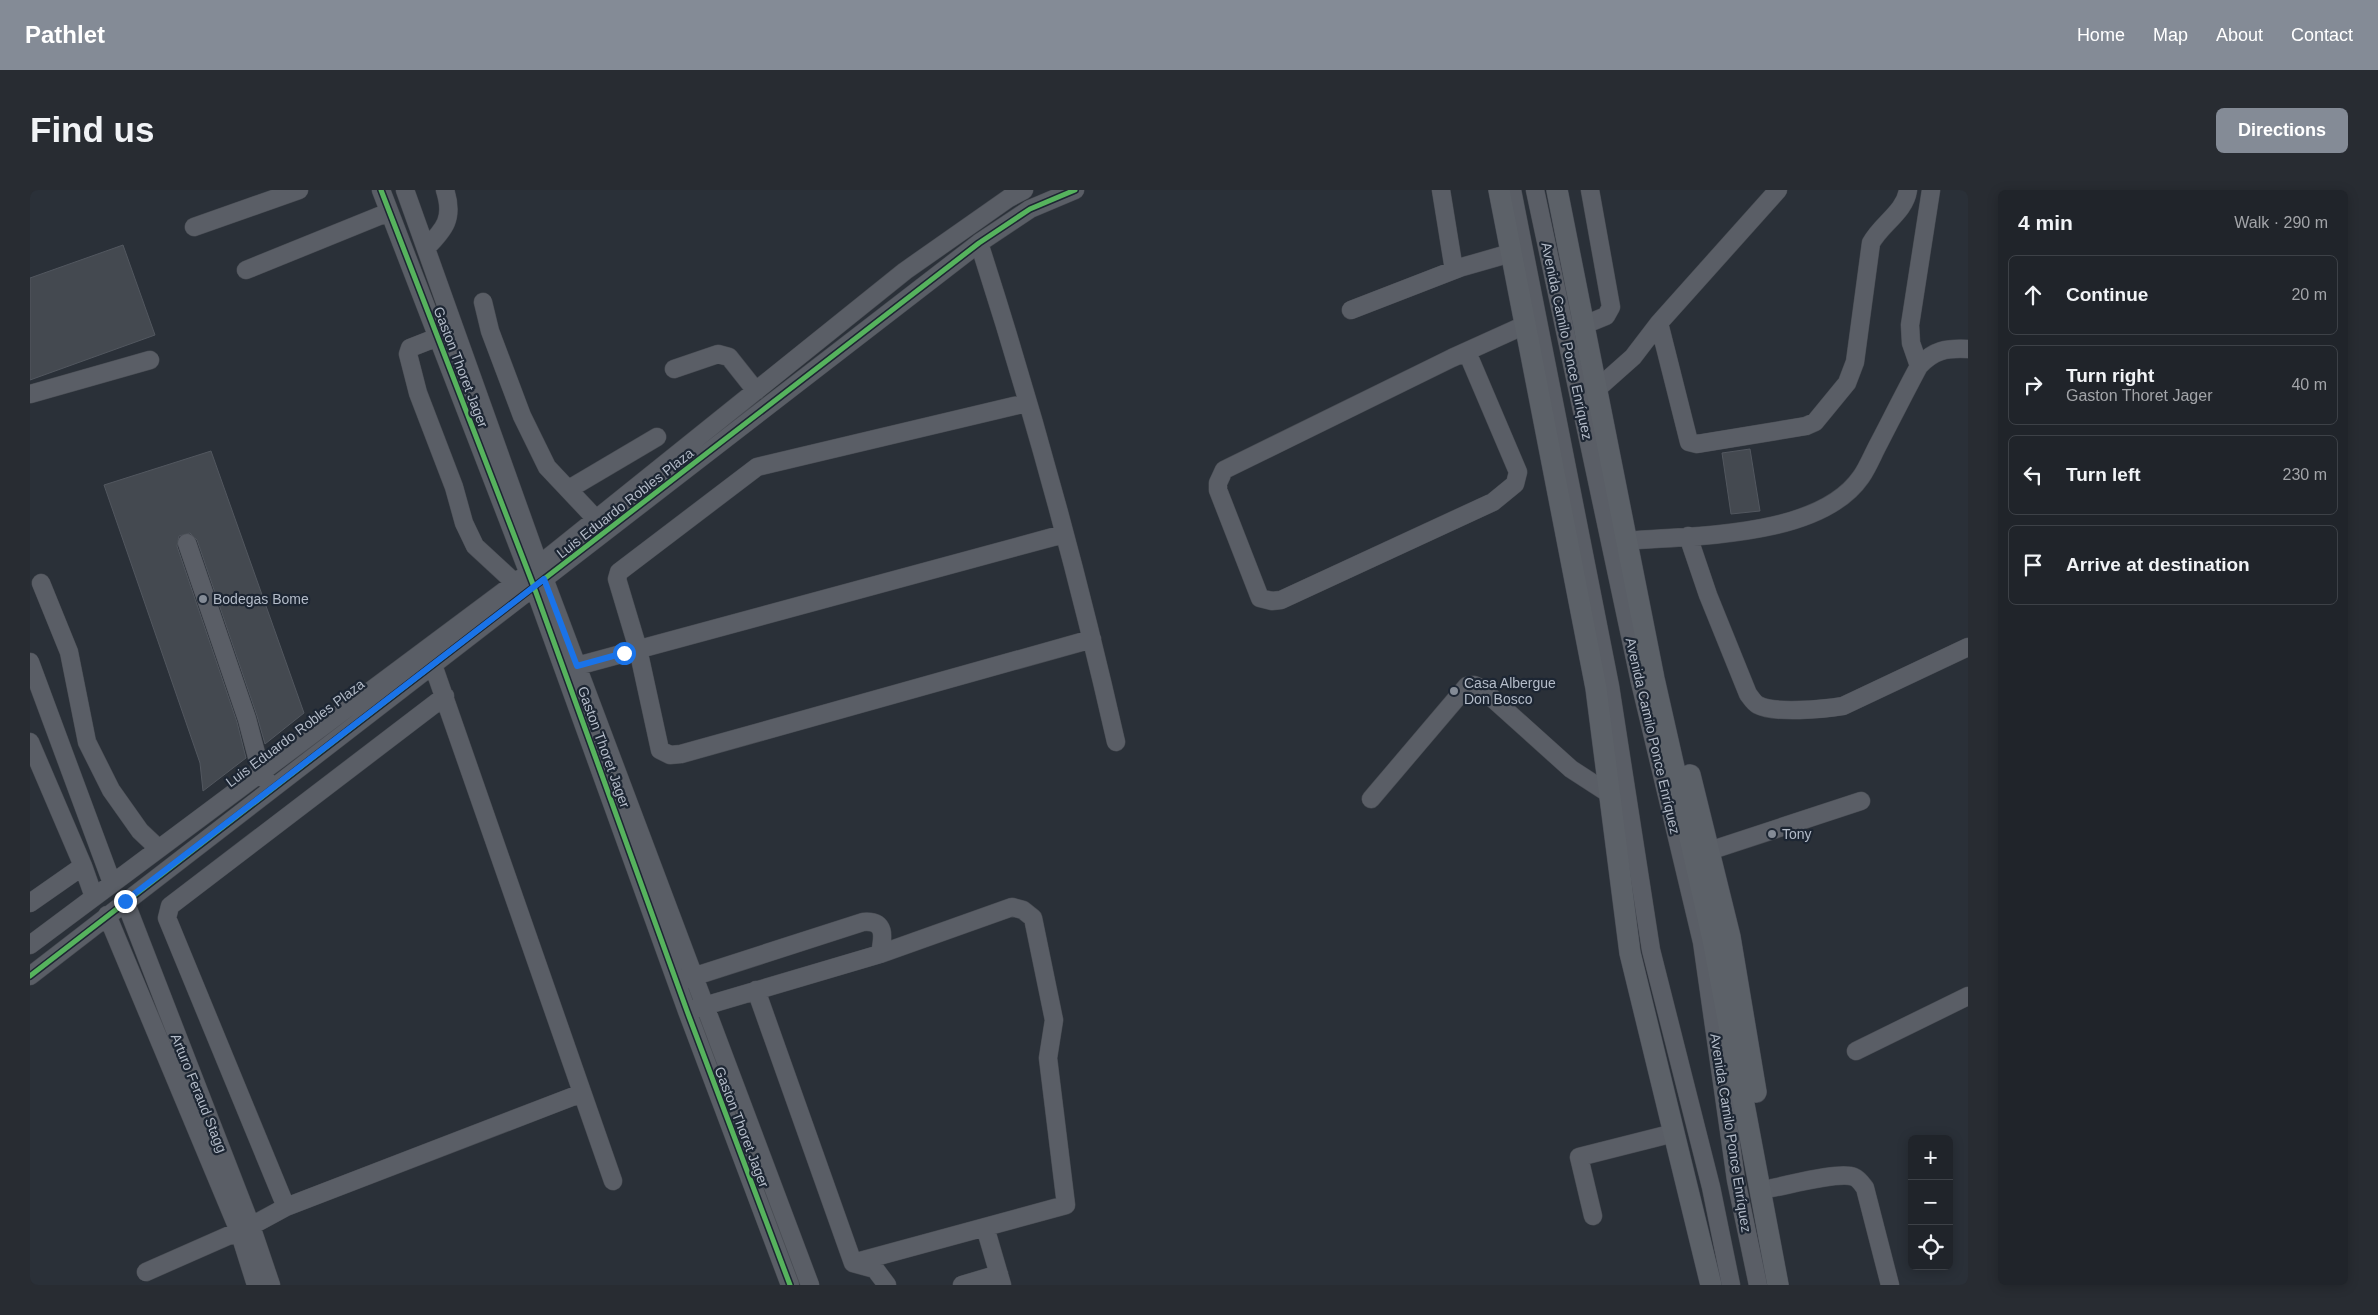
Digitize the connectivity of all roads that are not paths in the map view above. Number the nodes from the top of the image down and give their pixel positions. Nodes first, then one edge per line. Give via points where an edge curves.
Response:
1 (298, 190) edge
2 (381, 190) edge
3 (405, 190) edge
4 (445, 190) edge
5 (1024, 190) edge
6 (1075, 190) edge
7 (1441, 190) edge
8 (1499, 190) edge
9 (1512, 190) edge
10 (1535, 190) edge
11 (1557, 190) edge
12 (1590, 190) edge
13 (1778, 190) edge
14 (1908, 190) edge
15 (1931, 190) edge
16 (389, 212) junction
17 (194, 227) dead end
18 (979, 243) junction
19 (426, 248) junction
20 (1511, 253) junction
21 (246, 270) dead end
22 (1454, 270) junction
23 (483, 302) dead end
24 (1351, 310) dead end
25 (1659, 323) junction
26 (1525, 325) junction
27 (1584, 325) junction
28 (438, 337) junction
29 (1968, 349) edge
30 (1467, 352) junction
31 (150, 360) dead end
32 (1919, 366) junction
33 (674, 369) dead end
34 (1598, 389) junction
35 (756, 391) junction
36 (30, 394) edge
37 (1026, 402) junction
38 (657, 437) dead end
39 (569, 489) junction
40 (596, 519) junction
41 (1064, 534) junction
42 (1688, 536) junction
43 (1626, 541) junction
44 (186, 543) dead end
45 (532, 578) junction
46 (41, 583) dead end
47 (1092, 639) junction
48 (1968, 647) edge
49 (638, 649) junction
50 (30, 662) edge
51 (433, 665) junction
52 (577, 666) junction
53 (444, 696) junction
54 (30, 742) edge
55 (1116, 742) dead end
56 (261, 772) junction
57 (271, 788) junction
58 (1608, 793) junction
59 (1371, 799) dead end
60 (1861, 801) dead end
61 (158, 848) junction
62 (1709, 851) junction
63 (83, 866) junction
64 (112, 883) junction
65 (94, 896) junction
66 (125, 901) junction
67 (30, 903) edge
68 (107, 915) junction
69 (30, 945) edge
70 (880, 954) junction
71 (30, 976) edge
72 (686, 979) junction
73 (756, 990) junction
74 (1968, 996) edge
75 (705, 1005) junction
76 (687, 1011) junction
77 (1856, 1050) dead end
78 (582, 1093) junction
79 (1674, 1133) junction
80 (613, 1181) dead end
81 (1772, 1188) junction
82 (286, 1207) junction
83 (1593, 1216) dead end
84 (986, 1227) junction
85 (245, 1229) junction
86 (853, 1263) junction
87 (146, 1272) dead end
88 (1001, 1280) edge
89 (256, 1285) edge
90 (271, 1285) edge
91 (790, 1285) edge
92 (810, 1285) edge
93 (887, 1285) edge
94 (962, 1285) edge
95 (1711, 1285) edge
96 (1731, 1285) edge
97 (1758, 1285) edge
98 (1778, 1285) edge
99 (1788, 1285) edge
100 (1890, 1285) edge

1 - 17 street
2 - 16 street, Gaston Thoret Jager
3 - 19 street, Gaston Thoret Jager
4 - 19 street via 449,214 442,231
5 - 35 street, Luis Eduardo Robles Plaza via 905,271
6 - 18 street, Luis Eduardo Robles Plaza via 1030,209
7 - 22 street
8 - 20 main road
9 - 96 street, Avenida Camilo Ponce Enríquez via 1610,686 1651,950 1711,1187
10 - 97 street, Avenida Camilo Ponce Enríquez via 1640,682 1702,942 1736,1180
11 - 27 main road, Avenida Camilo Ponce Enríquez
12 - 27 street via 1611,307 1606,316
13 - 25 street
14 - 25 street via 1904,205 1871,243 1855,362 1847,383 1814,422 1696,444 1689,442
15 - 32 street via 1910,325 1911,343
16 - 21 street
16 - 28 street, Gaston Thoret Jager
18 - 37 street
18 - 45 street, Luis Eduardo Robles Plaza
19 - 45 street, Gaston Thoret Jager
20 - 22 street
20 - 26 main road
22 - 24 street
23 - 39 street via 490,331 522,416 547,467
25 - 34 street via 1633,357
26 - 30 street
26 - 58 main road via 1596,688
27 - 34 main road, Avenida Camilo Ponce Enríquez
28 - 45 street, Gaston Thoret Jager
28 - 45 street via 410,348 408,354 418,393 454,487 464,523 475,546
29 - 32 street via 1936,351
30 - 30 street via 1224,470 1218,490 1260,598 1281,600 1493,502 1515,484 1518,472
31 - 36 street
32 - 42 street via 1860,478 1838,500 1814,513 1784,523 1748,531
33 - 35 street via 724,354
34 - 43 main road, Avenida Camilo Ponce Enríquez
35 - 40 street, Luis Eduardo Robles Plaza
37 - 41 street
37 - 49 street via 757,467 619,572 617,579
38 - 39 street
39 - 40 street
40 - 45 street, Luis Eduardo Robles Plaza
41 - 47 street
41 - 49 street
42 - 43 street
42 - 48 street via 1748,694 1757,705 1768,709 1843,706
43 - 62 main road, Avenida Camilo Ponce Enríquez via 1639,564
43 - 98 main road, Avenida Camilo Ponce Enríquez via 1713,940
44 - 56 street via 247,719
45 - 51 street, Luis Eduardo Robles Plaza
45 - 52 street, Gaston Thoret Jager
45 - 56 street, Luis Eduardo Robles Plaza
45 - 72 street, Gaston Thoret Jager
46 - 61 street via 69,652 87,742 111,790 140,830
47 - 49 street via 670,755 660,750
47 - 55 street
49 - 52 street
50 - 64 street
51 - 53 street
51 - 57 street, Luis Eduardo Robles Plaza
52 - 72 street, Gaston Thoret Jager
53 - 78 street
53 - 82 street via 170,906 167,912
54 - 63 street
56 - 57 street
56 - 61 street, Luis Eduardo Robles Plaza
57 - 66 street, Luis Eduardo Robles Plaza
58 - 59 street via 1571,769 1474,685 1467,686
58 - 79 main road via 1630,953
60 - 62 street
61 - 64 street, Luis Eduardo Robles Plaza
62 - 81 main road, Avenida Camilo Ponce Enríquez via 1730,937
63 - 65 street
63 - 67 street
64 - 65 street, Luis Eduardo Robles Plaza
65 - 69 street, Luis Eduardo Robles Plaza
66 - 68 street, Luis Eduardo Robles Plaza
66 - 85 street, Arturo Feraud Stagg
68 - 71 street, Luis Eduardo Robles Plaza
68 - 85 street, Arturo Feraud Stagg
70 - 72 street via 882,931 879,925 872,921 864,922
70 - 73 street
70 - 84 street via 1012,907 1033,918 1054,1020 1048,1058 1066,1206
72 - 75 street, Gaston Thoret Jager
72 - 76 street, Gaston Thoret Jager
73 - 75 street
73 - 86 street
74 - 77 street
75 - 76 street
75 - 92 street, Gaston Thoret Jager
76 - 91 street, Gaston Thoret Jager
78 - 80 street
78 - 82 street
79 - 83 street via 1578,1157
79 - 95 main road
81 - 99 main road, Avenida Camilo Ponce Enríquez
81 - 100 street via 1838,1176 1852,1176 1859,1180 1865,1188
82 - 85 street
84 - 86 street
84 - 88 street
85 - 87 street
85 - 89 street, Arturo Feraud Stagg
85 - 90 street, Arturo Feraud Stagg
86 - 93 street via 875,1269
88 - 94 street

